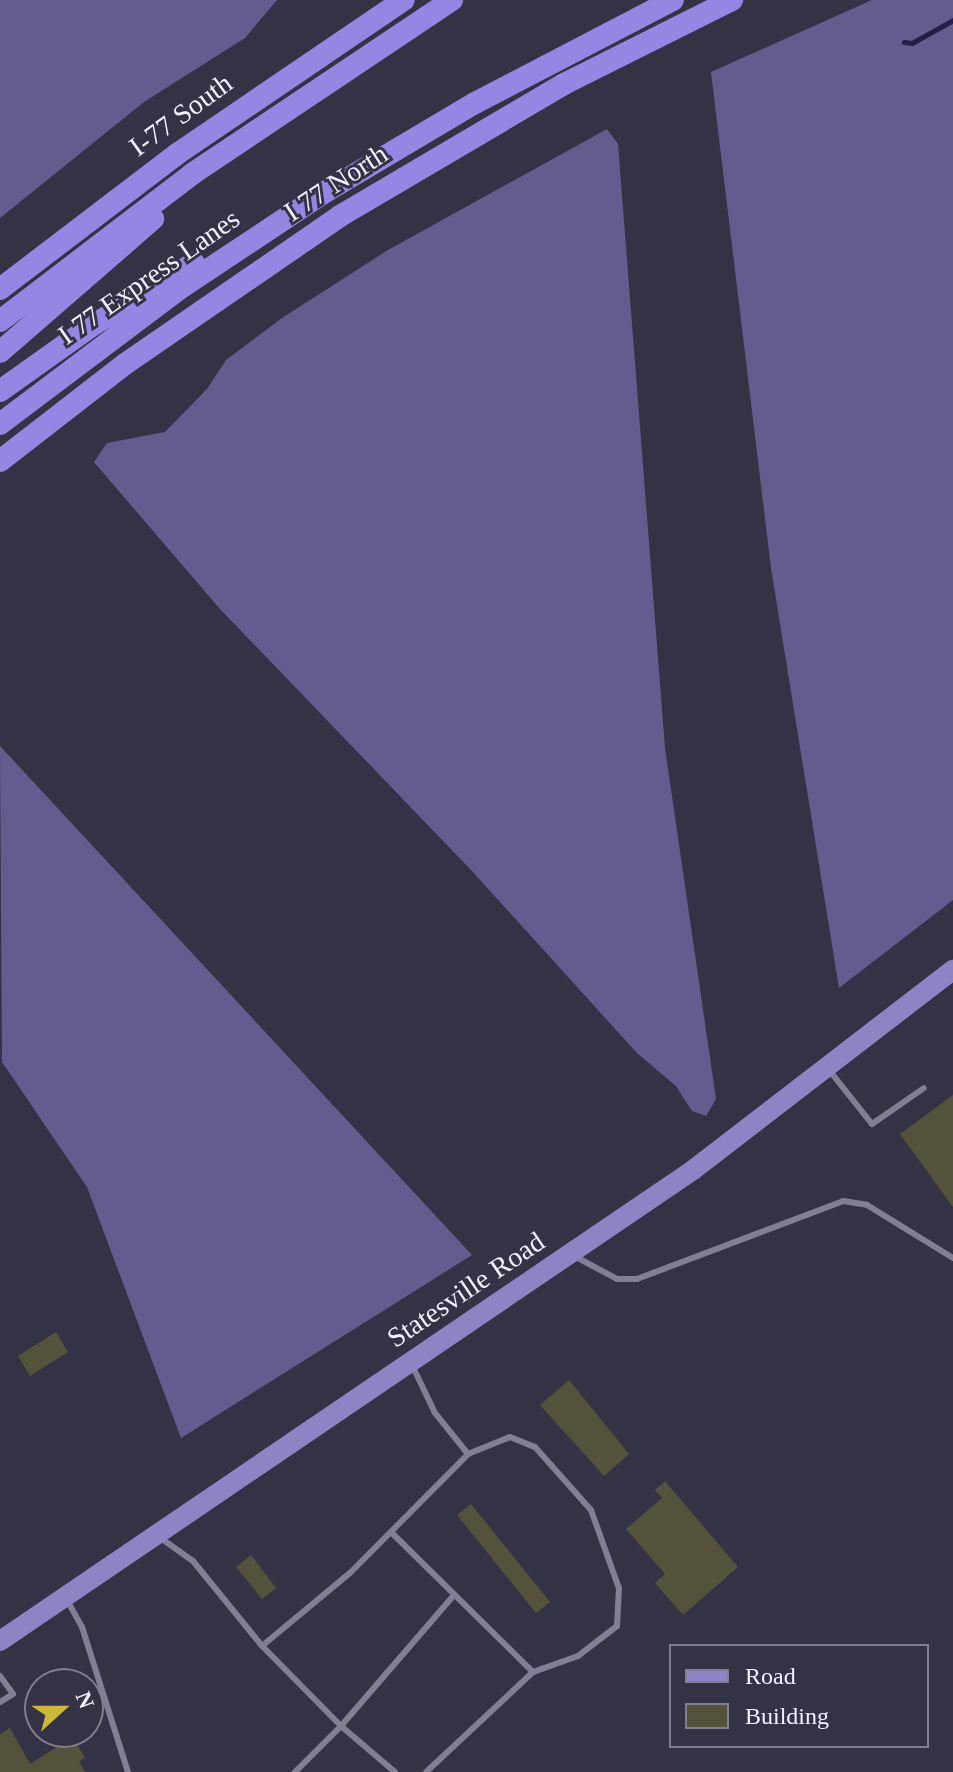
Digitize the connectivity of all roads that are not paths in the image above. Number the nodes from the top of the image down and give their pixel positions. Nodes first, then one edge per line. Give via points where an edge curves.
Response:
1 (404, 0) edge
2 (452, 0) edge
3 (673, 0) edge
4 (732, 0) edge
5 (263, 124) junction
6 (325, 192) junction
7 (0, 289) edge
8 (0, 321) edge
9 (0, 352) edge
10 (0, 391) edge
11 (0, 424) edge
12 (0, 461) edge
13 (953, 970) edge
14 (828, 1069) junction
15 (924, 1088) dead end
16 (570, 1253) junction
17 (953, 1258) edge
18 (410, 1362) junction
19 (468, 1454) junction
20 (392, 1533) junction
21 (156, 1535) junction
22 (454, 1595) junction
23 (65, 1597) junction
24 (0, 1641) edge
25 (262, 1646) junction
26 (533, 1672) junction
27 (0, 1676) edge
28 (0, 1702) edge
29 (341, 1726) junction
30 (128, 1772) edge
31 (295, 1772) edge
32 (395, 1772) edge
33 (426, 1772) edge

1 - 7 highway, I-77 South via 189,145
2 - 5 highway, I 77 Express Lanes
3 - 6 highway, I 77 Express Lanes via 475,103
4 - 12 highway, I 77 North via 526,105 340,216 125,364
5 - 8 highway, I 77 Express Lanes
5 - 9 highway
6 - 10 highway via 136,297
6 - 11 highway, I 77 Express Lanes via 179,289
13 - 14 main road, Statesville Road
14 - 15 lane via 872,1124
14 - 16 main road, Statesville Road
16 - 17 lane via 617,1279 637,1279 843,1201 867,1205
16 - 18 main road, Statesville Road
18 - 19 lane via 435,1413
18 - 21 main road, Statesville Road
19 - 20 lane
19 - 26 lane via 510,1437 535,1447 591,1510 619,1588 617,1626 578,1656
20 - 22 lane
20 - 25 lane
21 - 23 main road, Statesville Road
21 - 25 lane via 193,1561
22 - 26 lane
22 - 29 lane
23 - 24 main road, Statesville Road
23 - 30 lane via 82,1627
25 - 29 lane
26 - 33 lane
27 - 28 lane via 13,1694
29 - 31 lane
29 - 32 lane

